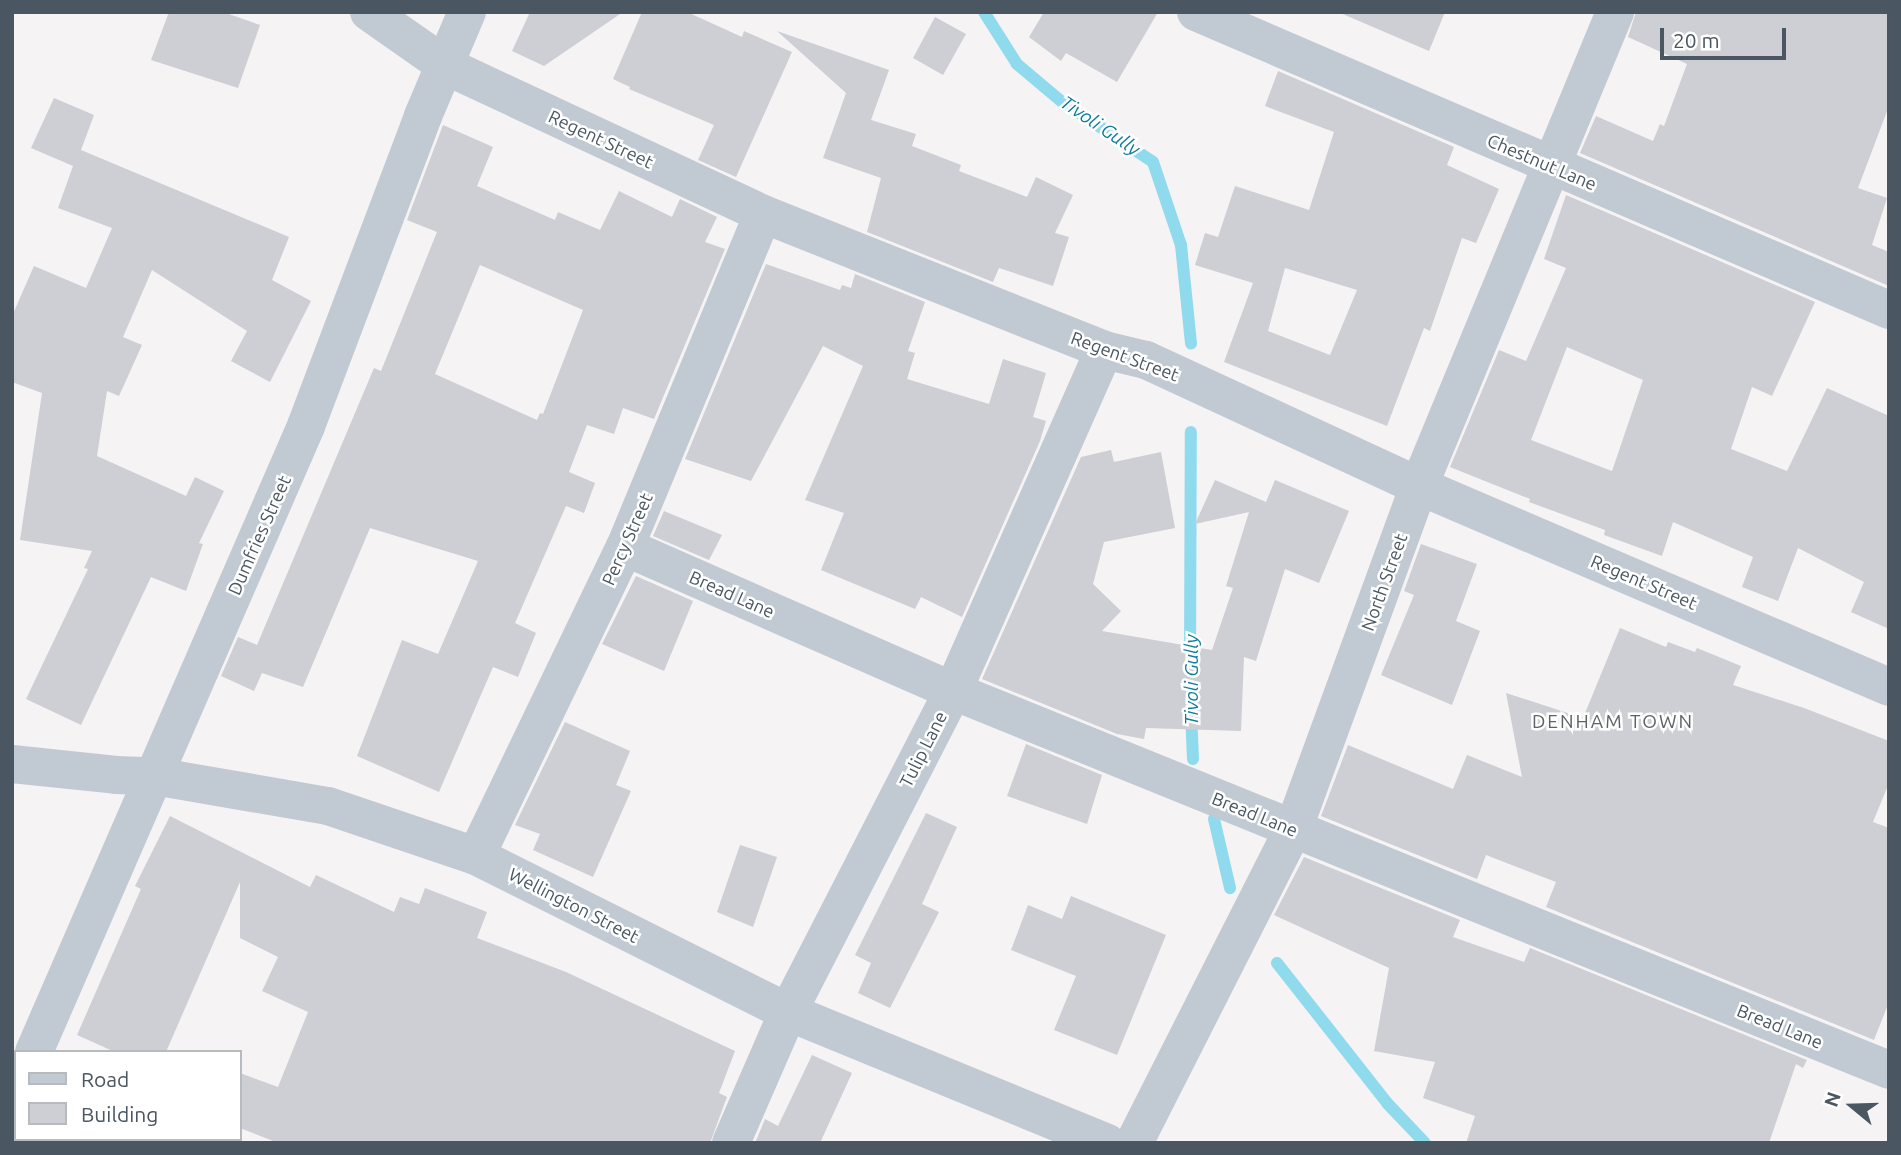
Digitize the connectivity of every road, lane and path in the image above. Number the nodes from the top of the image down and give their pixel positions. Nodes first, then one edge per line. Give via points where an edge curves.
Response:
1 (369, 12) edge
2 (467, 12) edge
3 (1196, 12) edge
4 (1615, 12) edge
5 (446, 66) junction
6 (1550, 165) junction
7 (763, 214) junction
8 (1889, 310) edge
9 (1104, 349) junction
10 (1419, 486) junction
11 (625, 547) junction
12 (1889, 687) edge
13 (953, 691) junction
14 (12, 764) edge
15 (154, 776) junction
16 (1293, 830) junction
17 (476, 856) junction
18 (788, 1012) junction
19 (35, 1050) edge
20 (1889, 1070) edge
21 (731, 1143) edge
22 (1107, 1143) edge
23 (1134, 1143) edge

1 - 5 street, Regent Street
2 - 5 street, Dumfries Street
3 - 6 street, Chestnut Lane
4 - 6 street, North Street
5 - 7 street, Regent Street
5 - 15 street, Dumfries Street via 306,426
6 - 8 street, Chestnut Lane
6 - 10 street, North Street
7 - 9 street, Regent Street
7 - 11 street, Percy Street
9 - 10 street, Regent Street via 1146,360
9 - 13 street, Tulip Lane
10 - 12 street, Regent Street
10 - 16 street, North Street
11 - 13 street, Bread Lane
11 - 17 street, Percy Street
13 - 16 street, Bread Lane
13 - 18 street, Tulip Lane
14 - 15 street, Wellington Street
15 - 17 street, Wellington Street via 328,806
15 - 19 street, Dumfries Street
16 - 20 street, Bread Lane
16 - 23 street, North Street
17 - 18 street, Wellington Street
18 - 21 street, Tulip Lane
18 - 22 street, Wellington Street

